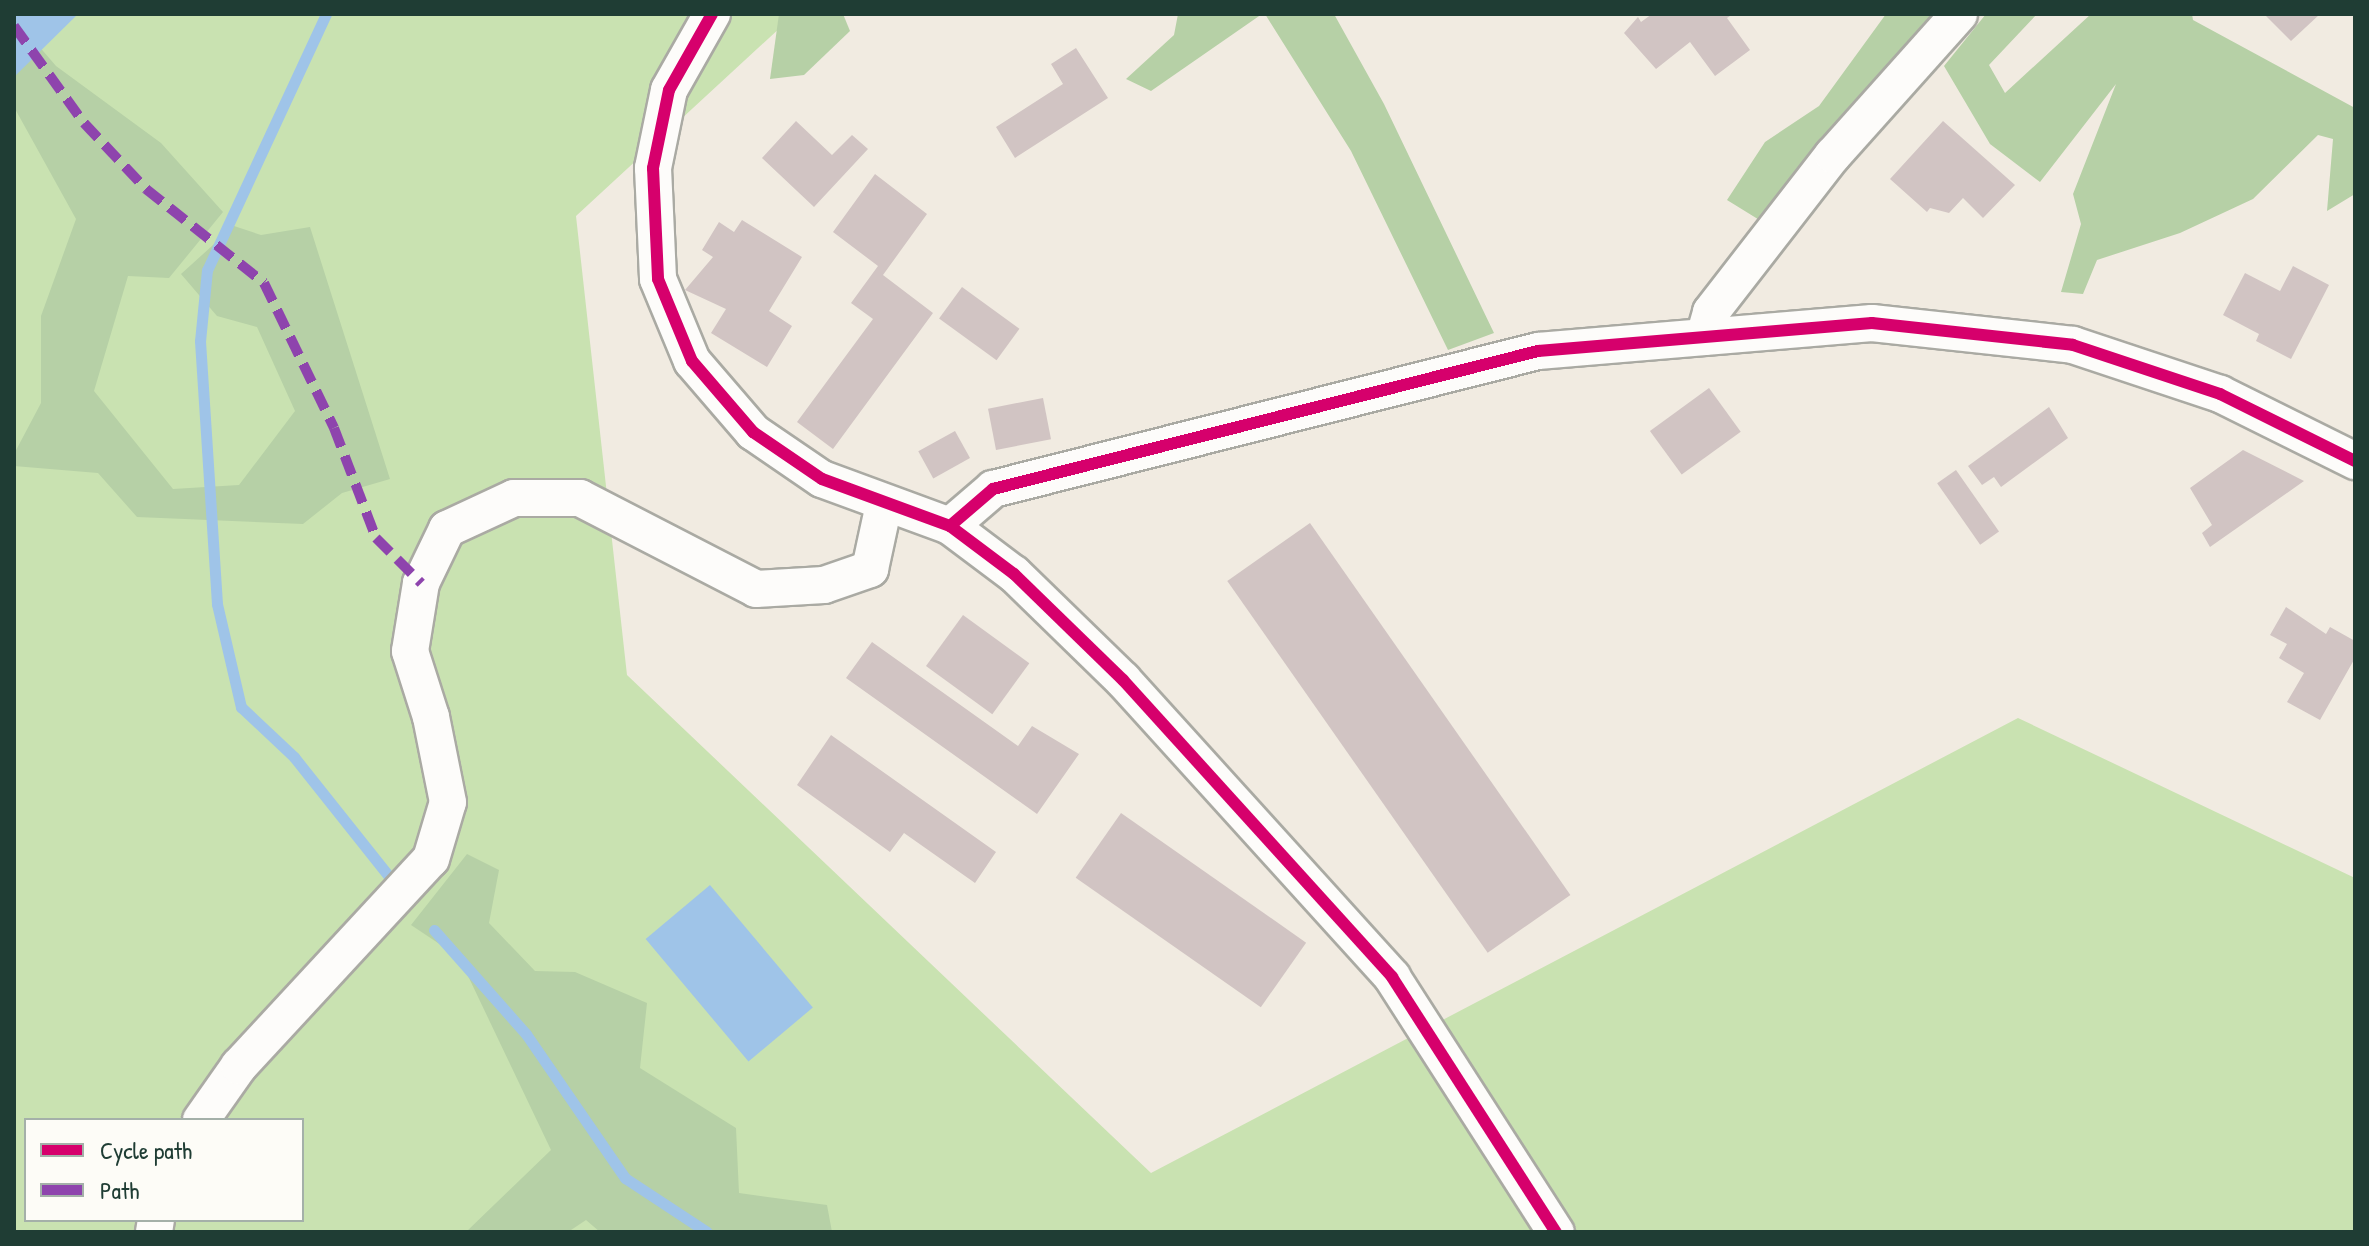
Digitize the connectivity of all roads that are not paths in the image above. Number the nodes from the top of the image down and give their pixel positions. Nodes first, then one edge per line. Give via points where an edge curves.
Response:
1 (712, 14) edge
2 (1959, 14) edge
3 (1704, 337) junction
4 (2355, 461) edge
5 (884, 504) junction
6 (950, 526) junction
7 (202, 1118) edge
8 (1556, 1232) edge

1 - 5 street via 676,76 653,168 658,279 692,361 753,432 822,479
2 - 3 street via 1833,155 1711,312
3 - 4 street via 1872,323 2073,345 2220,394
3 - 6 street via 1538,351 993,489
5 - 6 street
5 - 7 street via 870,569 824,585 756,589 580,498 514,498 447,529 421,583 410,651 431,717 448,802 431,859 239,1066
6 - 8 street via 1014,574 1123,680 1392,977

